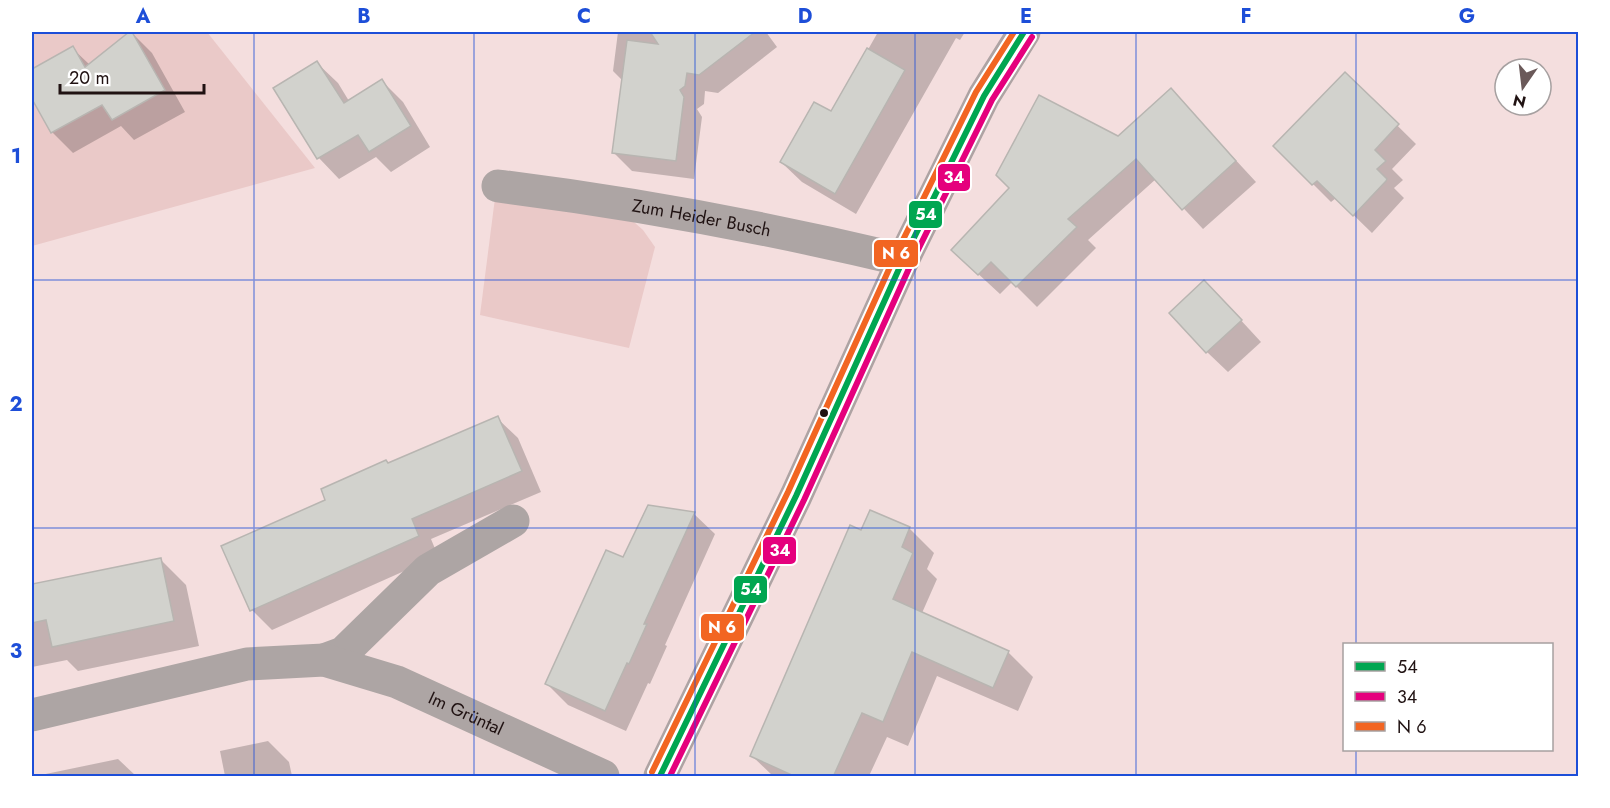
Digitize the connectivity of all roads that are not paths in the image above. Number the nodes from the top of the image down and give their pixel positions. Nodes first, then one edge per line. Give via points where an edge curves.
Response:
1 (1023, 32) edge
2 (498, 186) dead end
3 (903, 260) junction
4 (513, 522) dead end
5 (324, 660) junction
6 (32, 715) edge
7 (603, 777) edge
8 (660, 777) edge

1 - 3 main road via 984,96
2 - 3 street, Zum Heider Busch via 655,208
3 - 8 main road via 791,507
4 - 5 street, Im Grüntal via 428,570 343,654
5 - 6 street, Im Grüntal via 247,664
5 - 7 street, Im Grüntal via 397,682

